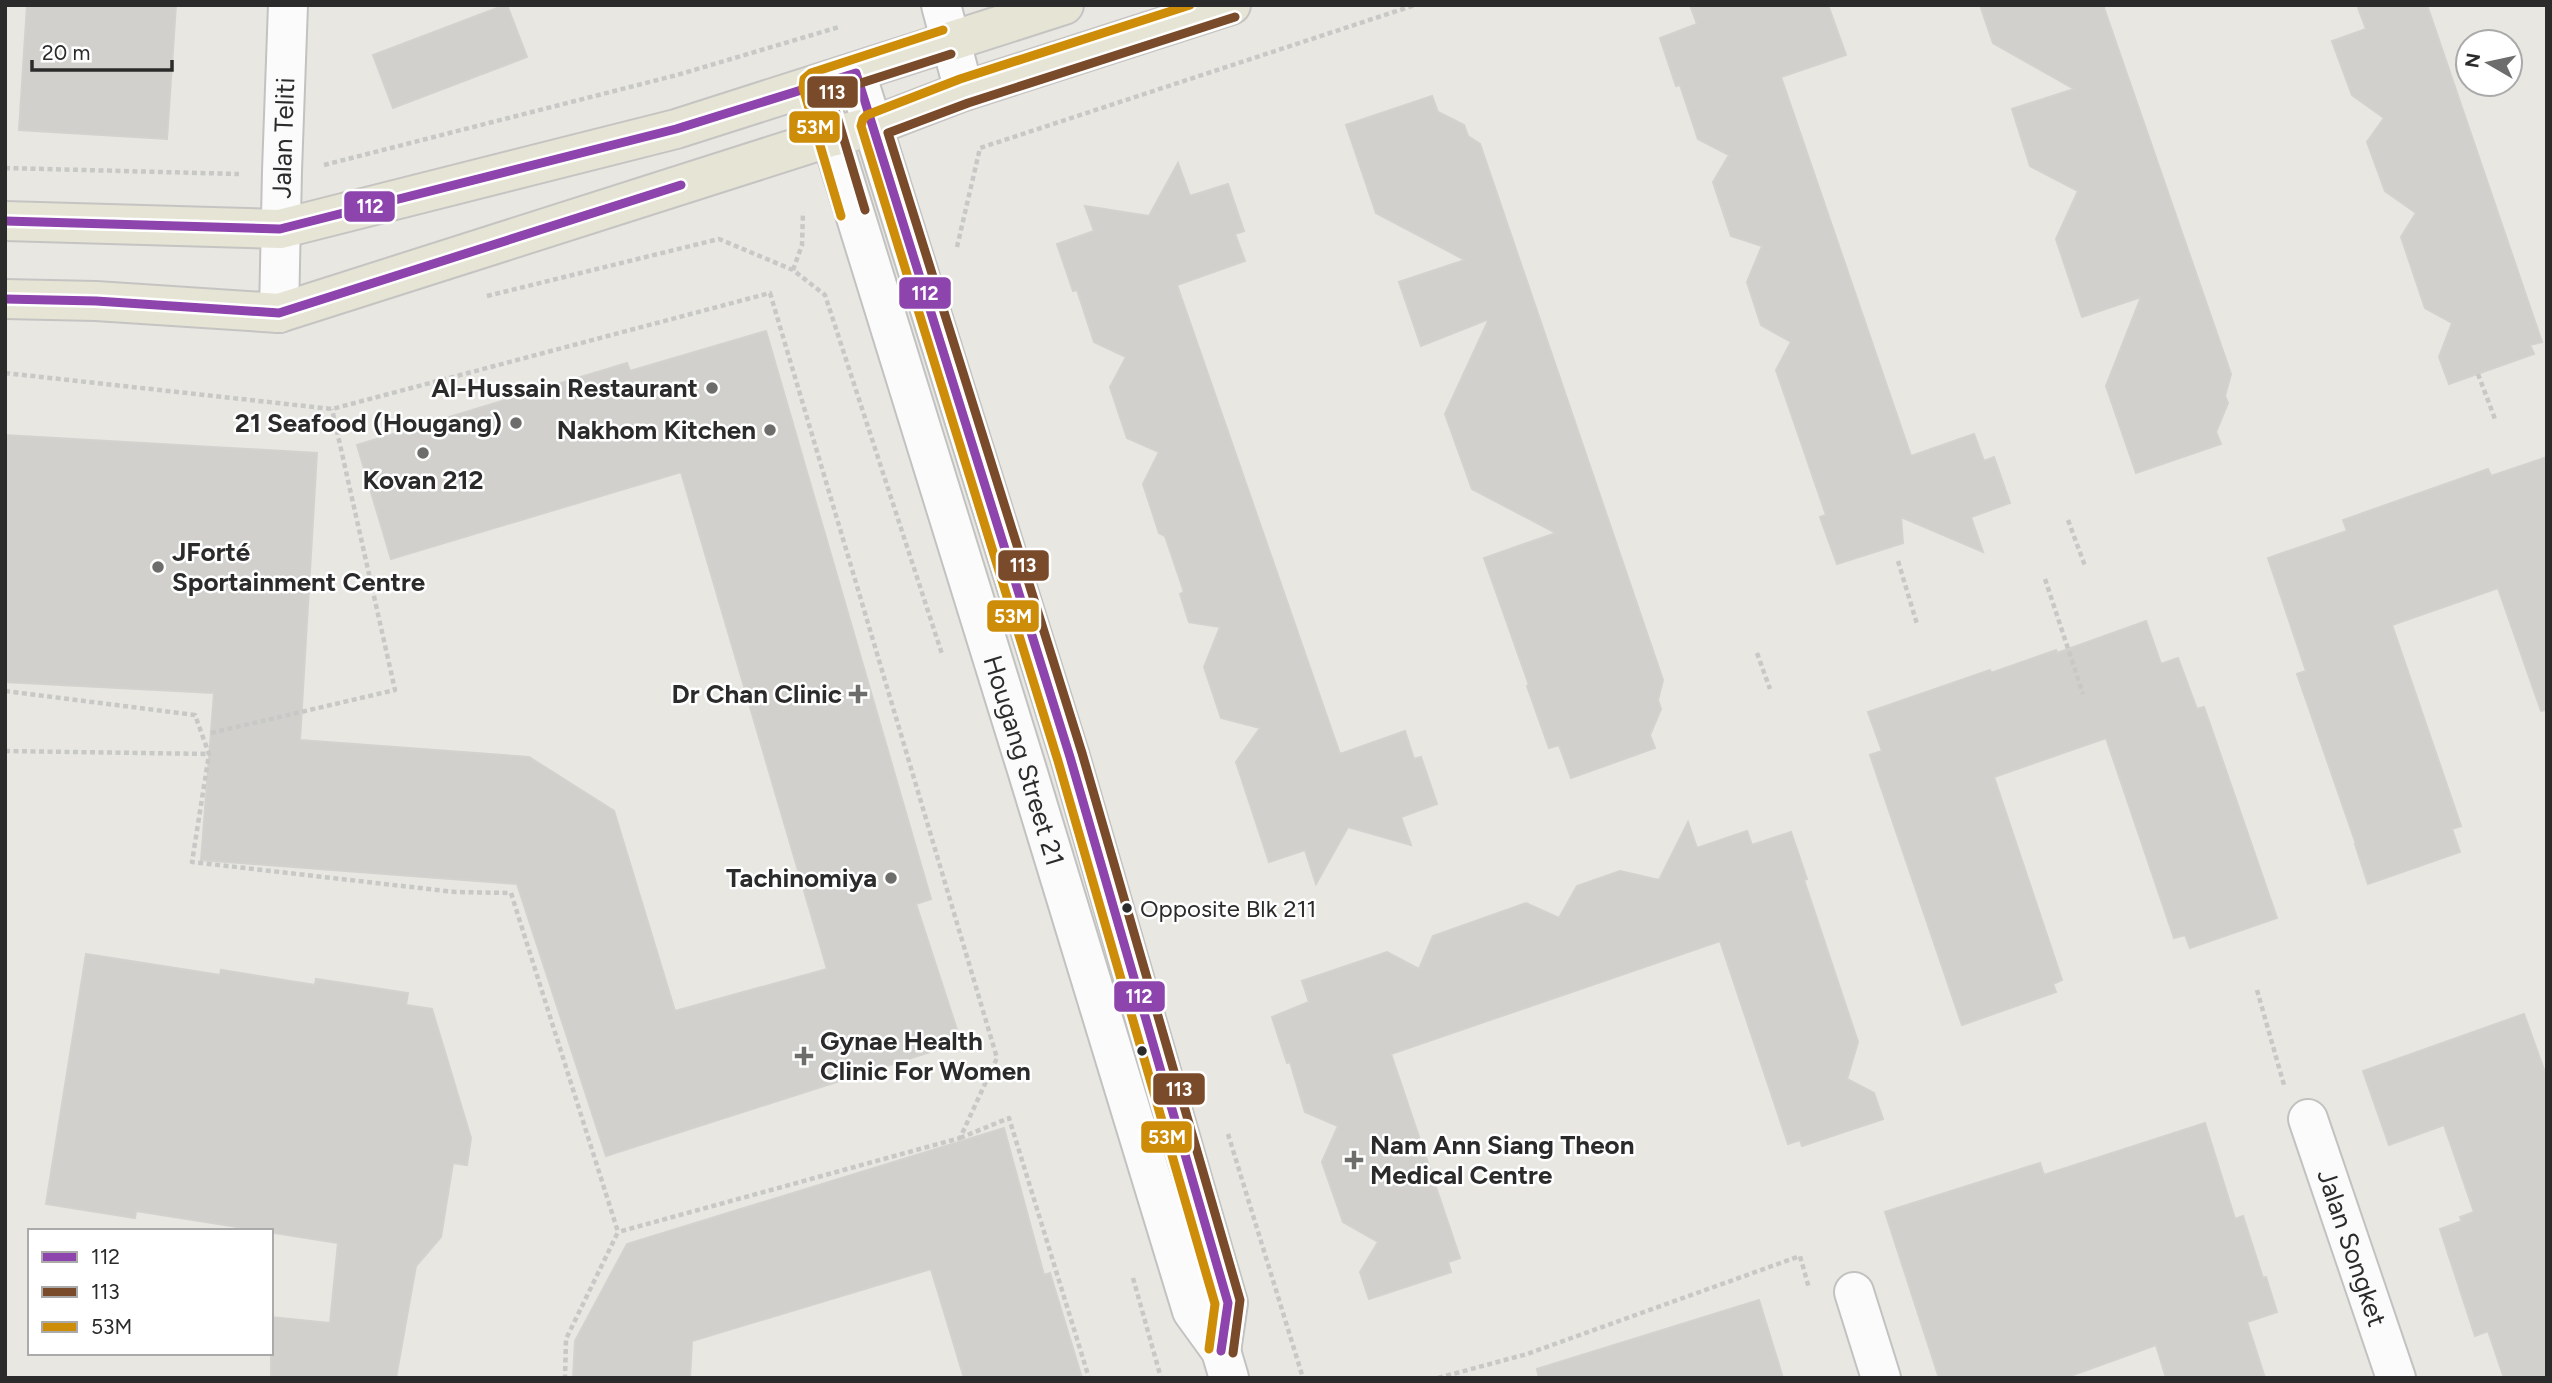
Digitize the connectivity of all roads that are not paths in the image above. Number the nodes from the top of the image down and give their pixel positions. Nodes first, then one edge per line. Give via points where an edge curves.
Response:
1 (288, 5) edge
2 (1064, 5) edge
3 (1231, 5) edge
4 (945, 23) edge
5 (856, 73) junction
6 (815, 85) junction
7 (964, 91) junction
8 (873, 126) junction
9 (831, 137) junction
10 (5, 221) edge
11 (280, 229) junction
12 (5, 299) edge
13 (279, 313) junction
14 (2308, 1119) dead end
15 (1854, 1292) dead end
16 (1225, 1364) edge
17 (1881, 1378) edge
18 (2396, 1378) edge

1 - 11 street, Jalan Teliti
2 - 4 main road
3 - 7 main road
4 - 5 main road
4 - 7 street
5 - 6 main road
5 - 8 street, Hougang Street 21
6 - 9 street, Hougang Street 21
6 - 11 main road via 676,129
7 - 8 main road
8 - 9 main road
8 - 16 street, Hougang Street 21 via 1070,757 1228,1303
9 - 13 main road
9 - 16 street, Hougang Street 21 via 1192,1311
10 - 11 main road
11 - 13 street, Jalan Teliti
12 - 13 main road
14 - 18 street, Jalan Songket
15 - 17 street

